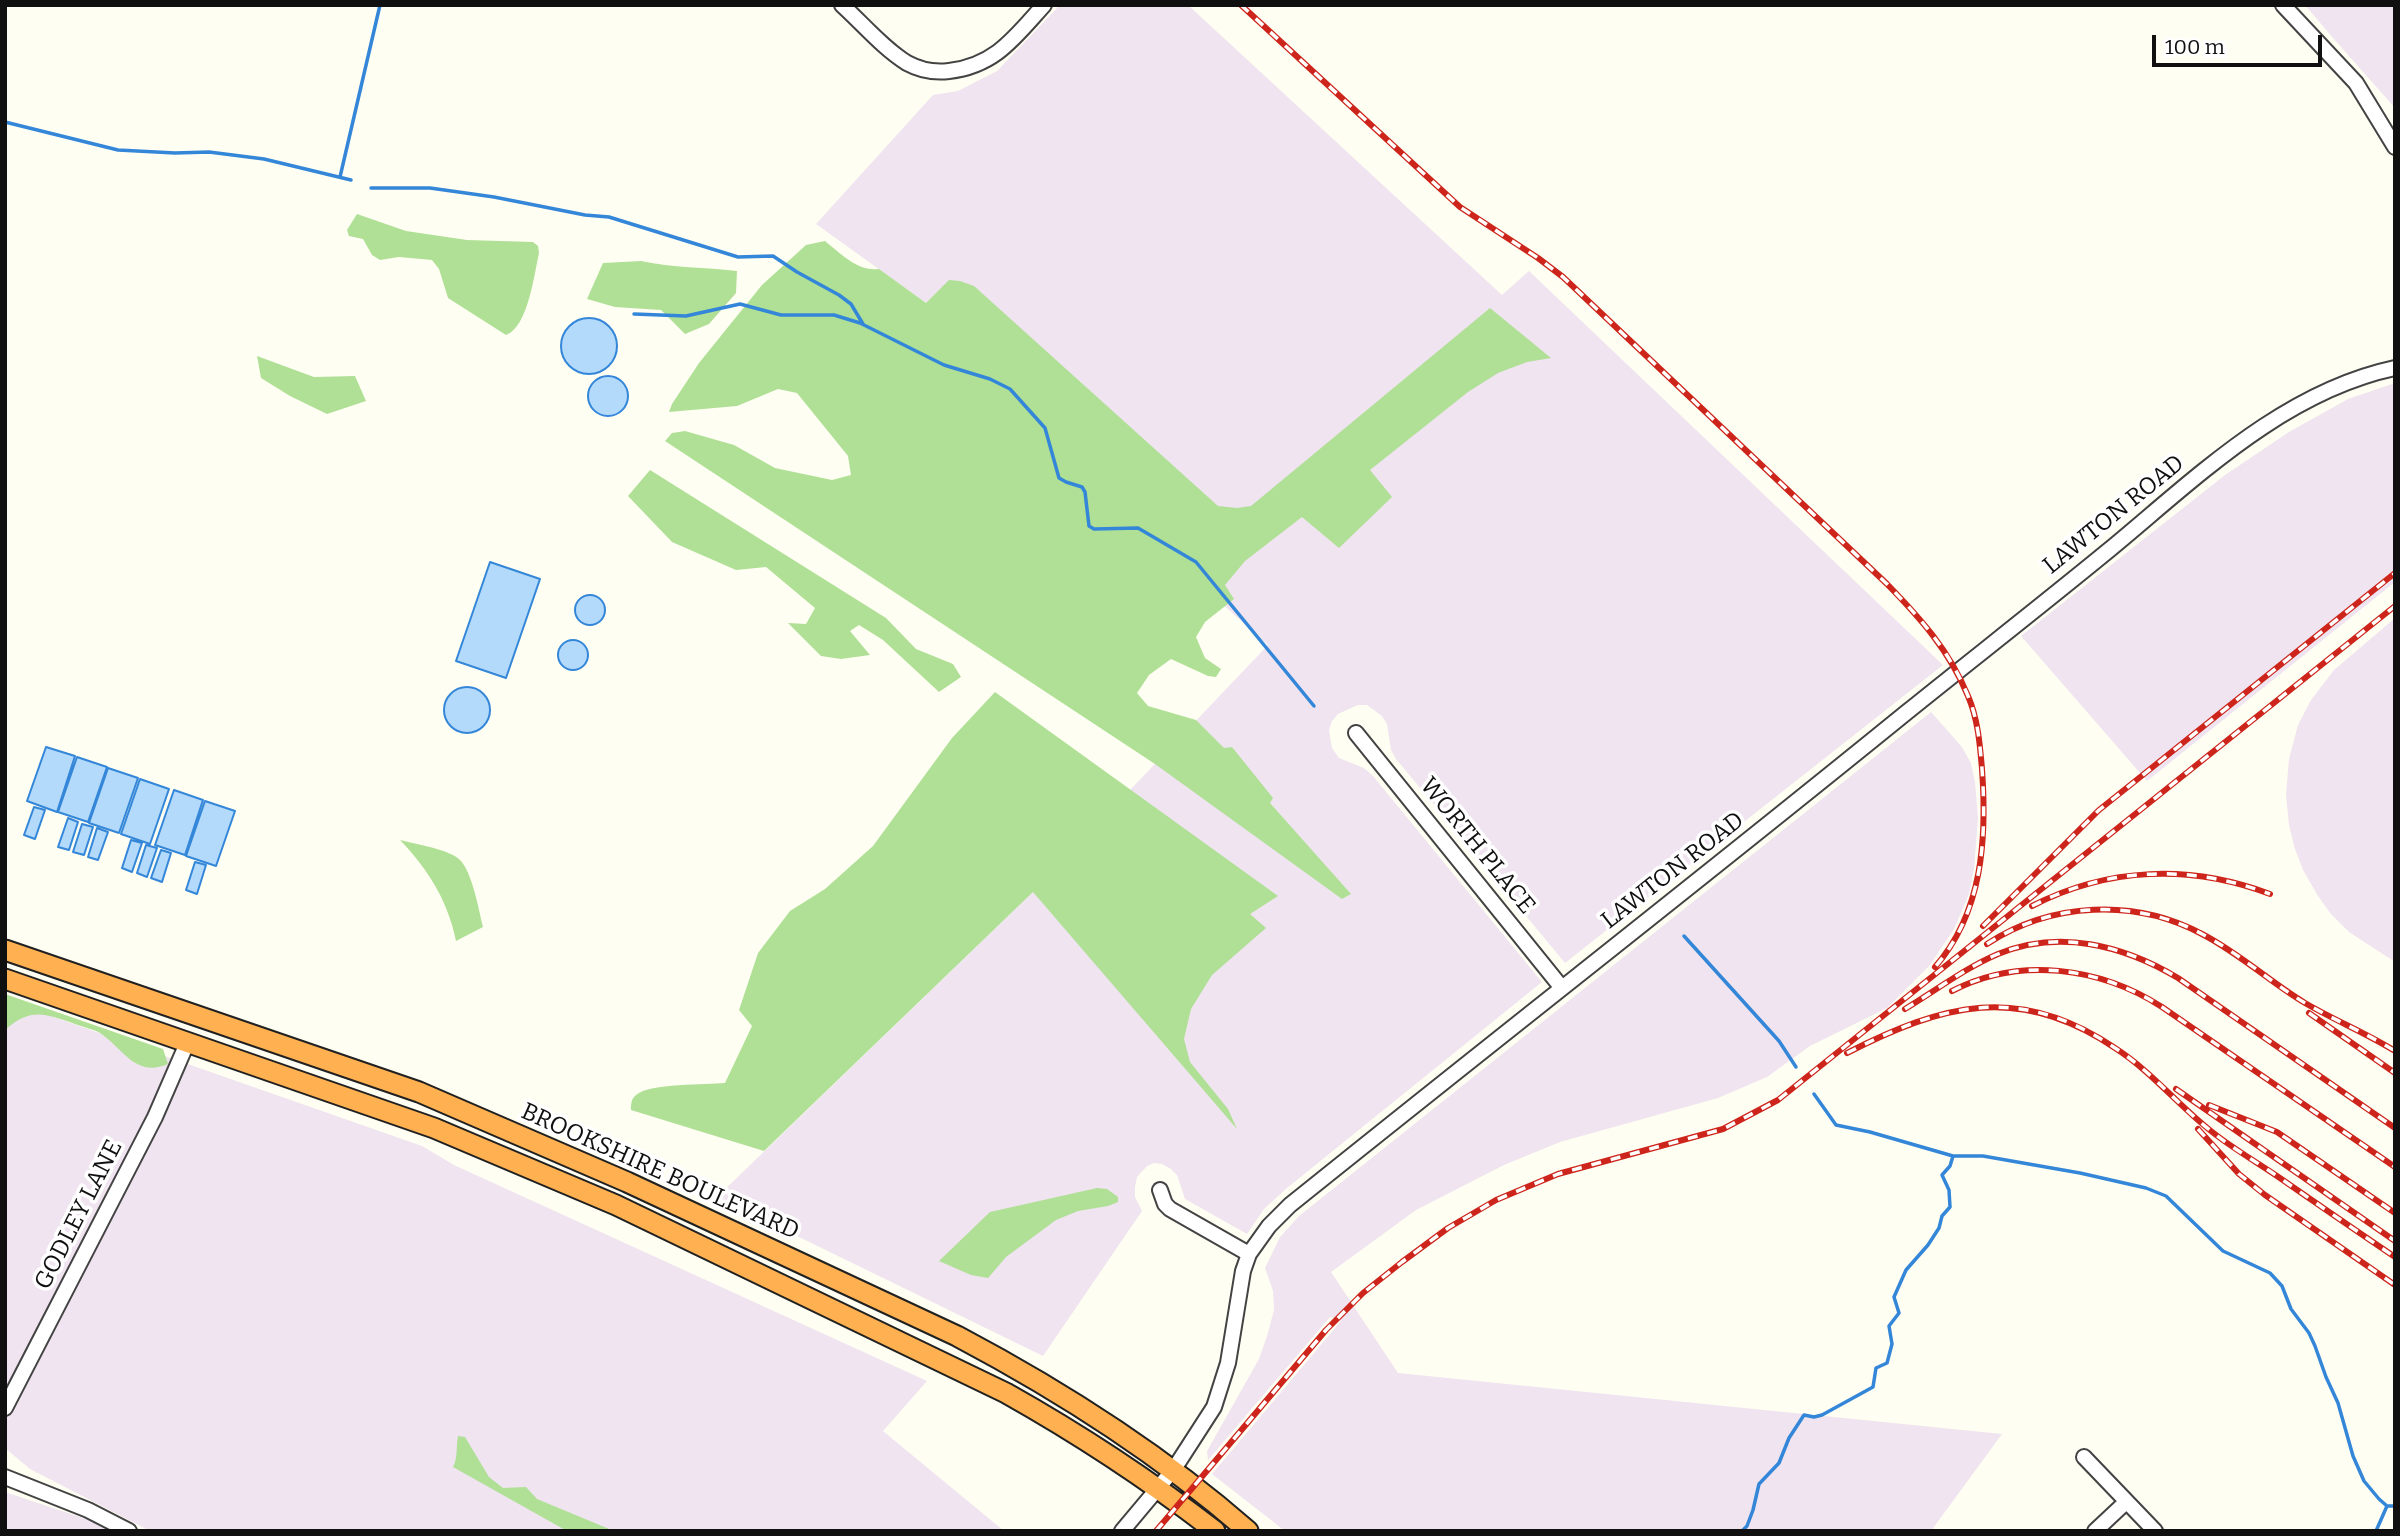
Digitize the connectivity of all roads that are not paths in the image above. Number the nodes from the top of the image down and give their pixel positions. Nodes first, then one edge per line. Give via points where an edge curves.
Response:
1 (842, 5) edge
2 (1044, 5) edge
3 (2283, 5) edge
4 (2395, 148) edge
5 (2395, 368) edge
6 (1356, 733) dead end
7 (5, 950) edge
8 (5, 979) edge
9 (1562, 988) junction
10 (188, 1041) junction
11 (419, 1092) junction
12 (407, 1117) junction
13 (1160, 1190) dead end
14 (1249, 1254) junction
15 (5, 1408) edge
16 (2084, 1457) dead end
17 (5, 1467) edge
18 (1174, 1469) junction
19 (5, 1477) edge
20 (21, 1482) junction
21 (1158, 1489) junction
22 (2126, 1502) junction
23 (128, 1531) edge
24 (1122, 1531) edge
25 (1215, 1531) edge
26 (1248, 1531) edge
27 (2095, 1531) edge
28 (2155, 1531) edge

1 - 2 street via 903,60 940,72 968,69 990,59
3 - 4 street via 2351,77
5 - 9 street, LAWTON ROAD via 2367,375 2301,405 2205,470
6 - 9 street, WORTH PLACE
7 - 11 highway, BROOKSHIRE BOULEVARD
8 - 10 highway, BROOKSHIRE BOULEVARD
9 - 14 street, LAWTON ROAD via 1290,1205
10 - 12 highway, BROOKSHIRE BOULEVARD
10 - 15 street, GODLEY LANE via 155,1117
11 - 12 highway
11 - 18 highway, BROOKSHIRE BOULEVARD via 628,1181 957,1336 1059,1392
12 - 21 highway, BROOKSHIRE BOULEVARD via 617,1205 984,1382 1063,1424
13 - 14 street via 1170,1209
14 - 18 street, LAWTON ROAD via 1218,1397
16 - 22 street
17 - 20 street
18 - 21 street, LAWTON ROAD
18 - 26 highway, BROOKSHIRE BOULEVARD
19 - 20 street
20 - 23 street
21 - 24 street, LAWTON ROAD
21 - 25 highway, BROOKSHIRE BOULEVARD
22 - 27 street
22 - 28 street

